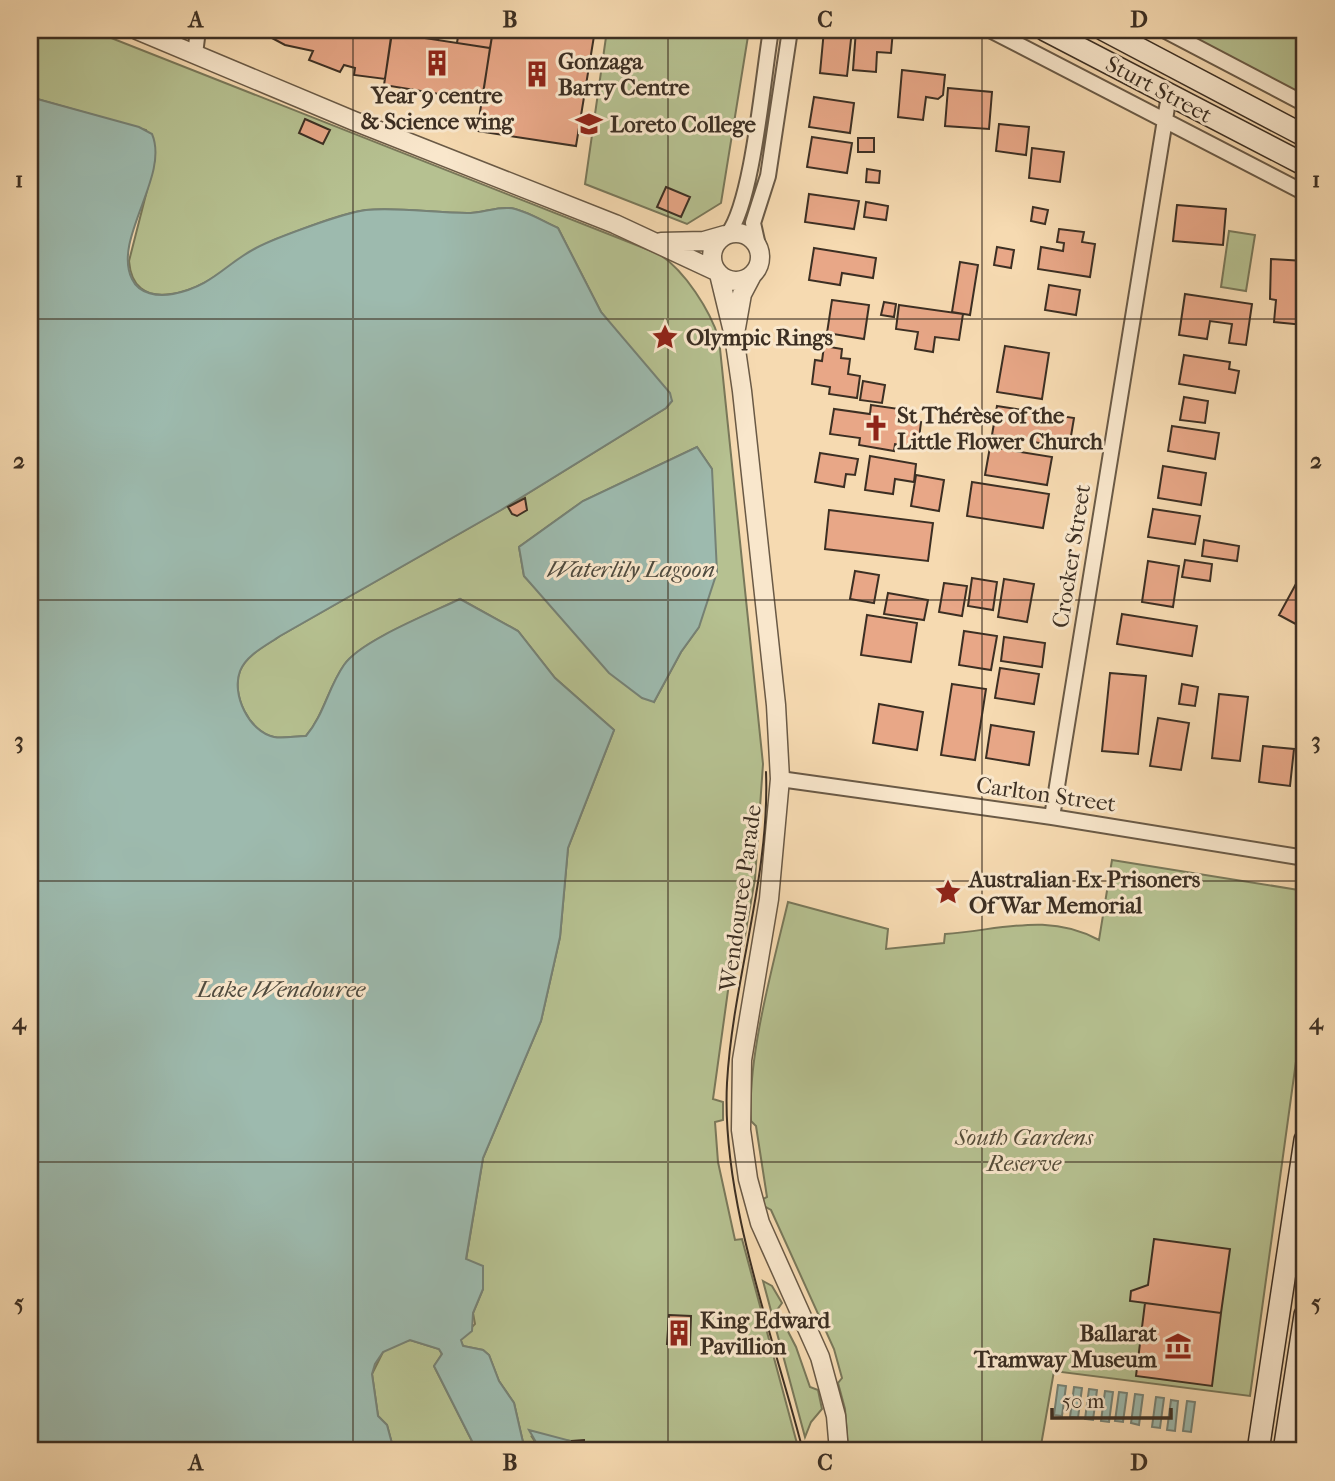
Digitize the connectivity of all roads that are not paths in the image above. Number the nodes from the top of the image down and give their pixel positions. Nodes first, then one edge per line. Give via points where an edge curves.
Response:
1 (137, 30) edge
2 (198, 30) edge
3 (771, 30) edge
4 (790, 30) edge
5 (990, 30) edge
6 (1045, 30) edge
7 (1104, 30) edge
8 (1164, 30) edge
9 (195, 54) junction
10 (1169, 95) junction
11 (1305, 104) edge
12 (1164, 122) junction
13 (1305, 136) edge
14 (1305, 165) edge
15 (1305, 193) edge
16 (727, 234) junction
17 (657, 243) junction
18 (759, 250) junction
19 (717, 273) junction
20 (752, 275) junction
21 (734, 336) junction
22 (780, 779) junction
23 (1052, 817) junction
24 (1305, 858) edge
25 (1305, 1140) edge
26 (1305, 1250) edge
27 (1287, 1265) junction
28 (1305, 1315) edge
29 (839, 1451) edge
30 (1258, 1451) edge
31 (1284, 1451) edge

1 - 9 street
2 - 9 street
3 - 16 street via 745,192 737,221
4 - 18 street via 768,176 753,223
5 - 12 street, Sturt Street
6 - 10 main road, Sturt Street
7 - 13 main road, Sturt Street
8 - 11 street
9 - 17 street
10 - 12 street, Crocker Street
10 - 14 main road, Sturt Street
12 - 15 street, Sturt Street
12 - 23 street, Crocker Street
16 - 17 street via 704,241
16 - 18 street via 747,235
16 - 19 street via 711,254
17 - 19 street
18 - 20 street via 759,263
19 - 20 street via 735,281
19 - 21 street, Wendouree Parade
20 - 21 street, Wendouree Parade via 742,294
21 - 22 street, Wendouree Parade via 776,705
22 - 23 street, Carlton Street
22 - 29 street, Wendouree Parade via 769,899 742,1060 741,1130 756,1211 820,1357 836,1416
23 - 24 street, Carlton Street
25 - 27 main road
26 - 27 main road
27 - 30 main road
28 - 31 main road

